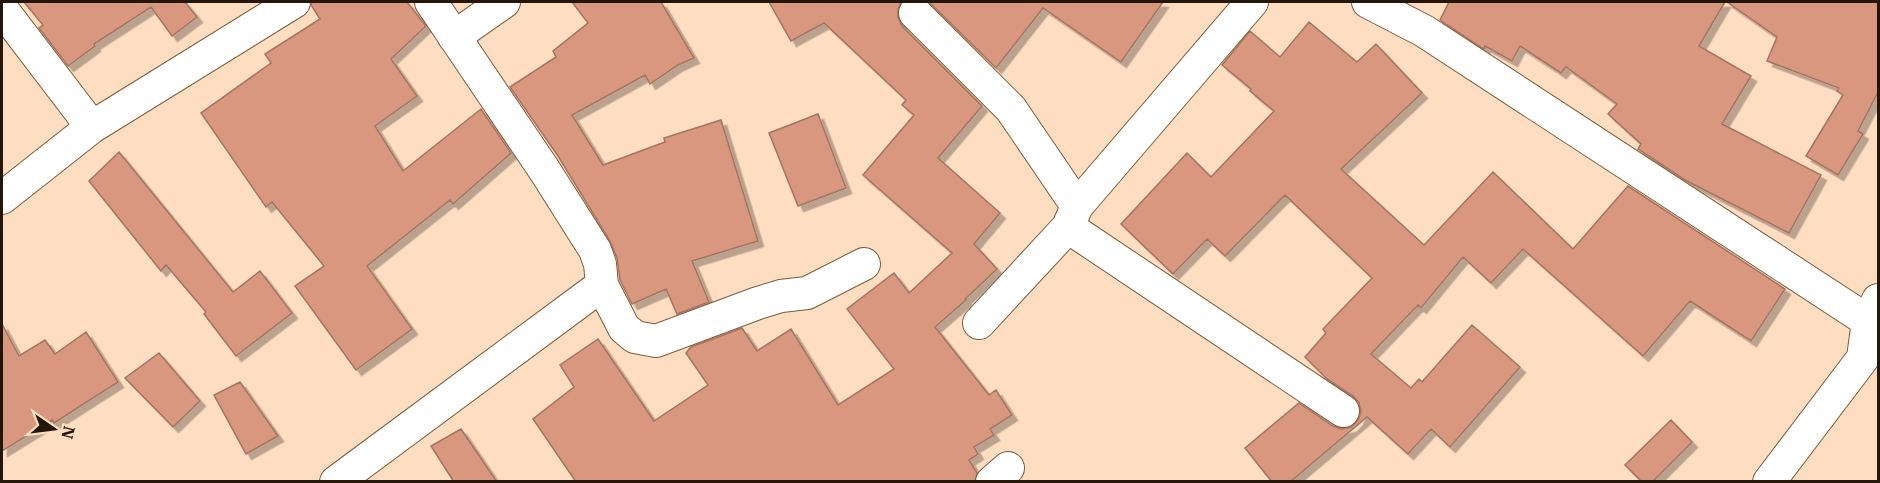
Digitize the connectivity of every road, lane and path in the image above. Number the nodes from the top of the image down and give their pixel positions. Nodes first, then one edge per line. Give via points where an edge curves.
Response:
1 (294, 2) edge
2 (431, 2) edge
3 (504, 2) edge
4 (1252, 2) edge
5 (1368, 2) edge
6 (2, 9) edge
7 (915, 13) dead end
8 (454, 38) junction
9 (92, 127) junction
10 (2, 198) edge
11 (1073, 216) junction
12 (864, 264) dead end
13 (602, 285) junction
14 (1873, 310) edge
15 (979, 323) dead end
16 (1871, 365) edge
17 (1343, 411) dead end
18 (336, 482) edge
19 (1769, 482) edge

1 - 9 street
2 - 8 street
3 - 8 street
4 - 11 street
5 - 14 street via 1424,31
6 - 9 street
7 - 11 street via 1011,109
8 - 13 street via 595,250
9 - 10 street
11 - 15 street
11 - 17 street
12 - 13 street via 807,293 758,303 656,341 635,337 624,328
13 - 18 street
14 - 16 street
16 - 19 street

